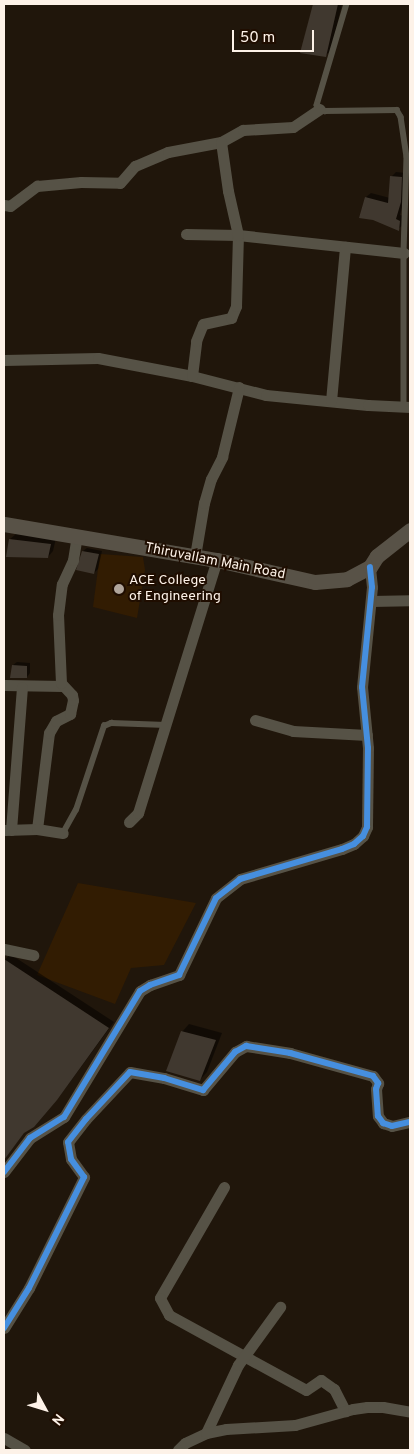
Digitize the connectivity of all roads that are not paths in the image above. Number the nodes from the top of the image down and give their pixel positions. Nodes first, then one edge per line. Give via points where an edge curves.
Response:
1 (347, 4) edge
2 (320, 109) junction
3 (221, 142) junction
4 (4, 205) edge
5 (186, 234) dead end
6 (238, 235) junction
7 (345, 247) junction
8 (404, 253) junction
9 (4, 360) edge
10 (192, 376) junction
11 (239, 386) junction
12 (330, 401) junction
13 (407, 407) edge
14 (4, 524) edge
15 (410, 530) edge
16 (77, 535) junction
17 (195, 556) junction
18 (217, 560) junction
19 (370, 567) junction
20 (410, 600) edge
21 (371, 601) junction
22 (4, 685) edge
23 (22, 686) junction
24 (63, 686) junction
25 (255, 720) dead end
26 (166, 725) junction
27 (367, 735) junction
28 (129, 822) dead end
29 (37, 829) junction
30 (8, 830) edge
31 (63, 833) joint
32 (4, 949) edge
33 (33, 955) dead end
34 (410, 1122) edge
35 (4, 1172) edge
36 (224, 1188) dead end
37 (280, 1307) dead end
38 (4, 1328) edge
39 (244, 1358) junction
40 (345, 1411) junction
41 (410, 1412) edge
42 (206, 1433) junction
43 (4, 1438) edge
44 (25, 1450) edge
45 (178, 1450) edge

1 - 2 lane via 332,60 317,99
2 - 3 street via 293,127 243,130
2 - 8 lane via 392,109 399,112 407,156
3 - 4 street via 168,152 135,166 120,183 36,186 10,206
3 - 6 street
5 - 6 street
6 - 7 street
6 - 10 street via 234,314 224,320 203,324 196,341
7 - 8 street
7 - 12 street
8 - 13 lane
9 - 10 street via 98,358
10 - 11 street
11 - 12 street via 266,395
11 - 17 street via 222,457 211,478 204,503
12 - 13 street
14 - 16 main road, Thiruvallam Main Road
15 - 19 main road, Thiruvallam Main Road via 377,556
16 - 17 main road, Thiruvallam Main Road
16 - 24 street via 73,560 59,600
17 - 18 main road, Thiruvallam Main Road
18 - 19 main road, Thiruvallam Main Road via 315,582 347,579
18 - 26 street
19 - 21 street
20 - 21 street
21 - 27 street via 362,687
22 - 23 street
23 - 24 street
23 - 30 street
24 - 29 street via 73,700 70,714 56,721 49,733
25 - 27 street via 293,731
26 - 28 street via 138,814
26 - 31 lane via 111,723 104,726 76,810
27 - 35 street via 367,827 363,836 354,844 240,879 216,898 179,975 140,991 64,1116 30,1138
29 - 30 street
29 - 31 street
32 - 33 street
34 - 38 street via 392,1126 383,1123 378,1116 378,1083 373,1076 290,1053 246,1046 234,1052 203,1090 130,1072 68,1142 72,1159 84,1177 29,1288
36 - 39 street via 160,1298 169,1316
37 - 39 street
39 - 40 street via 306,1390 321,1380 334,1389
39 - 42 street
40 - 41 street via 383,1407
40 - 42 street via 295,1425
42 - 45 street
43 - 44 street

